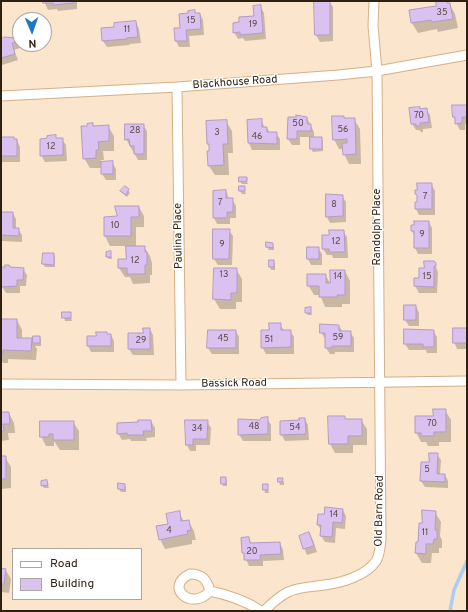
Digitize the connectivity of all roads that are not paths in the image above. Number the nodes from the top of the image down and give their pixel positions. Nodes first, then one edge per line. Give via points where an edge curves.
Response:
1 (374, 1) edge
2 (467, 55) edge
3 (377, 71) junction
4 (177, 86) junction
5 (1, 96) edge
6 (379, 382) junction
7 (467, 382) edge
8 (1, 384) edge
9 (180, 385) junction
10 (210, 591) dead end
11 (262, 611) edge

1 - 3 street, Randolph Place via 373,26
2 - 3 street, Blackhouse Road
3 - 4 street, Blackhouse Road
3 - 6 street, Randolph Place
4 - 5 street, Blackhouse Road
4 - 9 street, Paulina Place
6 - 7 street, Bassick Road
6 - 9 street, Bassick Road
6 - 11 street, Old Barn Road via 382,540 377,560 371,567 351,578 288,592
8 - 9 street, Bassick Road
10 - 11 street via 231,596

